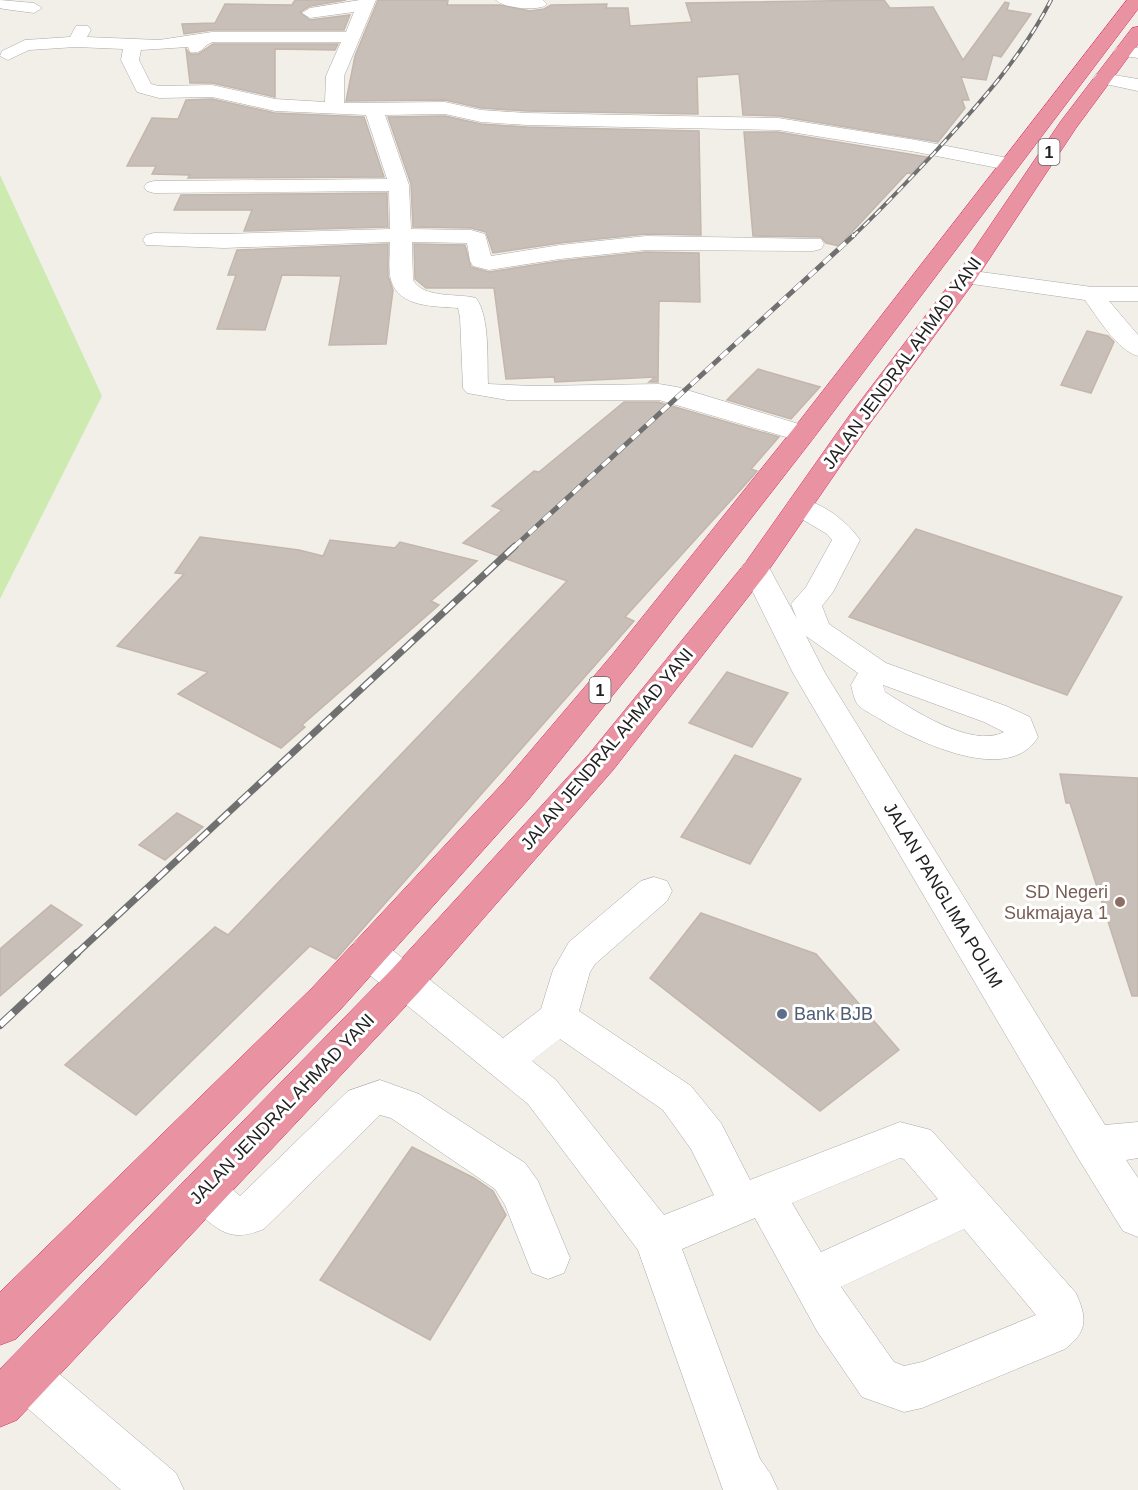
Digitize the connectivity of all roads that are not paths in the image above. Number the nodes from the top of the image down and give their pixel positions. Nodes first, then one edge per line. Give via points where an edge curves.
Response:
1 (3, 0) edge
2 (504, 0) edge
3 (1136, 0) edge
4 (368, 2) edge
5 (539, 2) edge
6 (34, 8) dead end
7 (310, 13) dead end
8 (533, 22) dead end
9 (351, 37) junction
10 (1134, 44) edge
11 (133, 45) junction
12 (8, 55) dead end
13 (1102, 78) junction
14 (1138, 85) edge
15 (334, 108) junction
16 (375, 110) junction
17 (1008, 164) junction
18 (399, 184) junction
19 (154, 187) dead end
20 (401, 236) junction
21 (154, 240) dead end
22 (813, 244) dead end
23 (966, 277) junction
24 (1092, 294) junction
25 (1138, 294) edge
26 (1138, 349) edge
27 (803, 434) junction
28 (800, 506) junction
29 (756, 568) junction
30 (875, 670) dead end
31 (654, 891) dead end
32 (369, 952) junction
33 (406, 980) junction
34 (558, 1017) junction
35 (503, 1060) junction
36 (1138, 1140) edge
37 (1092, 1145) junction
38 (203, 1191) junction
39 (752, 1199) junction
40 (971, 1205) junction
41 (1138, 1217) edge
42 (656, 1239) junction
43 (548, 1258) dead end
44 (812, 1278) junction
45 (0, 1323) edge
46 (13, 1389) edge
47 (745, 1485) edge
48 (159, 1490) edge

1 - 6 street via 9,6
2 - 5 street
3 - 17 highway, JALAN JENDRAL AHMAD YANI / 1
4 - 7 street
4 - 9 street
5 - 8 street
9 - 11 street via 222,36 199,44
9 - 15 street via 335,76
10 - 13 highway, JALAN JENDRAL AHMAD YANI / 1
11 - 12 street via 79,36 25,45
11 - 15 street via 130,60 144,88 159,92 212,91 275,105
13 - 14 street
13 - 23 highway, JALAN JENDRAL AHMAD YANI / 1
15 - 16 street
16 - 17 street via 445,108 515,119 777,124
16 - 18 street
17 - 27 highway, JALAN JENDRAL AHMAD YANI / 1
18 - 19 street
18 - 20 street
20 - 21 street
20 - 22 street via 475,238 482,261 489,263 646,243
20 - 27 street via 405,290 424,298 468,303 474,384 480,390 659,392
23 - 24 street
23 - 28 highway, JALAN JENDRAL AHMAD YANI / 1
24 - 25 street
24 - 26 street
27 - 32 highway, JALAN JENDRAL AHMAD YANI / 1 via 516,791
28 - 29 highway, JALAN JENDRAL AHMAD YANI / 1
28 - 30 street via 837,528 846,540 818,592 806,604 816,629
29 - 33 highway, JALAN JENDRAL AHMAD YANI / 1 via 601,762
29 - 37 street, JALAN PANGLIMA POLIM via 809,673
31 - 34 street via 582,953 572,970
32 - 33 street
32 - 45 highway, JALAN JENDRAL AHMAD YANI / 1
33 - 35 street
33 - 38 highway, JALAN JENDRAL AHMAD YANI / 1
34 - 35 street
34 - 39 street via 677,1098
35 - 42 street via 542,1092
36 - 37 street
37 - 41 street, JALAN PANGLIMA POLIM
38 - 43 street via 233,1216 249,1215 362,1103 380,1097 405,1106 510,1176 523,1195
38 - 46 highway, JALAN JENDRAL AHMAD YANI / 1
39 - 40 street via 900,1140 916,1143
39 - 42 street
39 - 44 street
40 - 44 street
40 - 44 street via 1059,1308 1062,1323 1049,1333 904,1389 879,1381 833,1316
42 - 47 street
46 - 48 street

